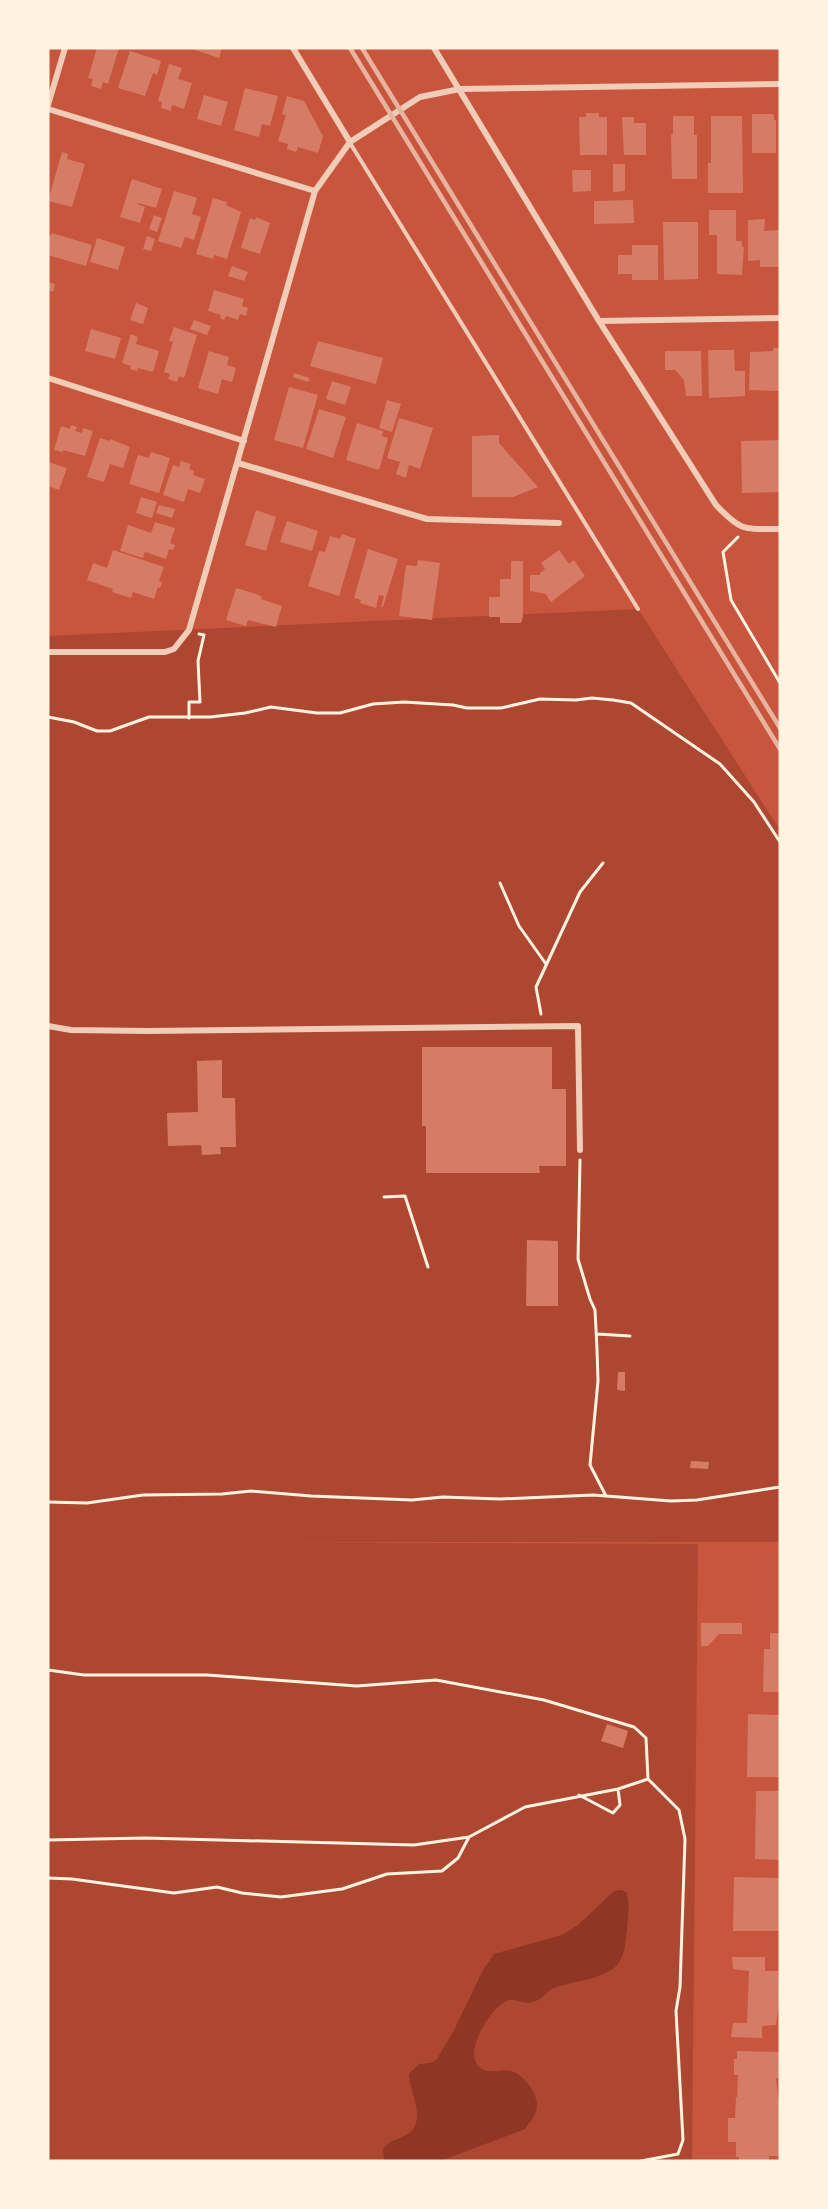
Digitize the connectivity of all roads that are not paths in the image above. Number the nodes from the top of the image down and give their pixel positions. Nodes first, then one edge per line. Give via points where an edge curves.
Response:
1 (65, 48) edge
2 (293, 48) edge
3 (434, 48) edge
4 (780, 84) edge
5 (460, 89) junction
6 (48, 105) edge
7 (48, 110) edge
8 (350, 142) junction
9 (315, 191) junction
10 (780, 318) edge
11 (599, 321) junction
12 (48, 378) edge
13 (244, 441) junction
14 (238, 463) junction
15 (560, 523) dead end
16 (780, 529) edge
17 (638, 609) dead end
18 (48, 652) edge
19 (48, 1026) edge
20 (580, 1150) road end

1 - 6 street
2 - 8 street
3 - 5 street
4 - 5 street
5 - 8 street via 420,97
5 - 11 street
7 - 9 street
8 - 9 street
8 - 17 lane
9 - 13 street
10 - 11 street
11 - 16 street via 716,505 745,529
12 - 13 street
13 - 14 street
14 - 15 street via 427,519
14 - 18 street via 189,630 174,649
19 - 20 street via 147,1032 578,1026

